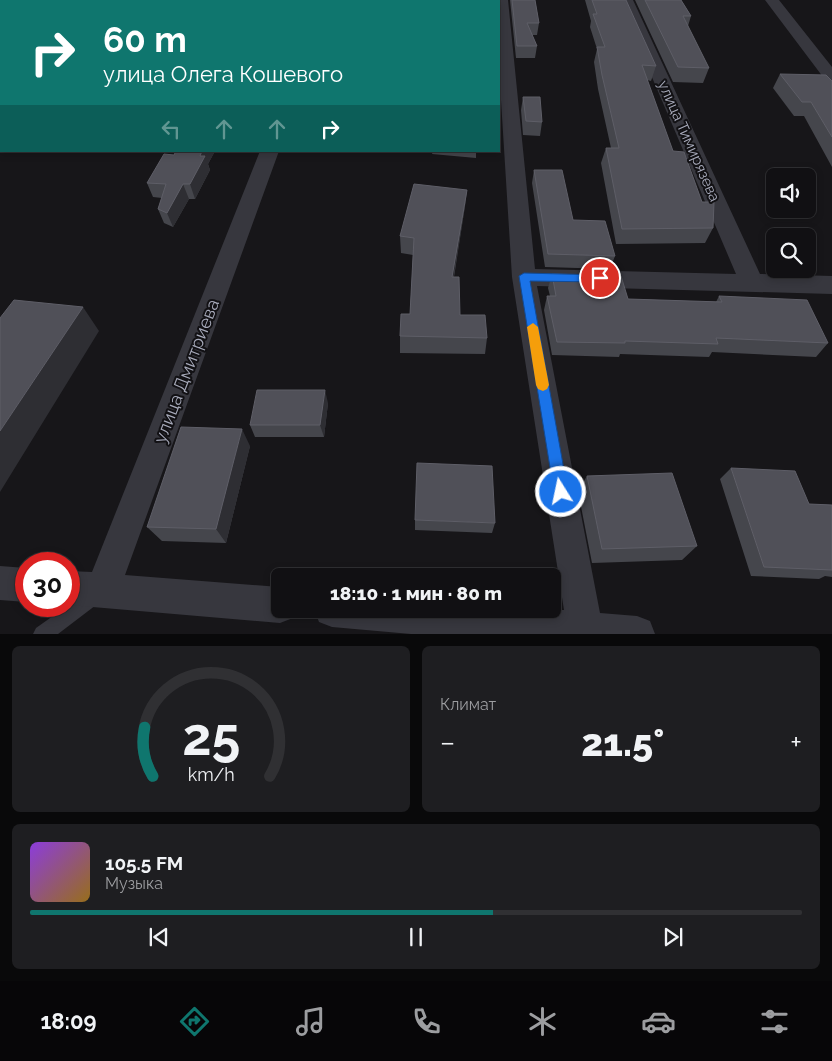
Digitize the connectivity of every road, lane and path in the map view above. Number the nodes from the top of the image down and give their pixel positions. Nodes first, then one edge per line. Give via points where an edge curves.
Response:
1 (501, 0) edge
2 (626, 0) edge
3 (772, 0) edge
4 (832, 78) edge
5 (270, 152) edge
6 (524, 276) junction
7 (752, 282) junction
8 (832, 285) edge
9 (0, 583) edge
10 (15, 584) edge
11 (86, 589) edge
12 (271, 603) edge
13 (446, 618) edge
14 (585, 629) junction
15 (42, 634) edge
16 (637, 634) edge

1 - 6 street
2 - 7 street, улица Тимирязева
3 - 4 street
5 - 11 street, улица Дмитриева
6 - 7 street
6 - 14 street
7 - 8 street
9 - 10 street
11 - 12 street
11 - 15 lane
13 - 14 street
14 - 16 street

